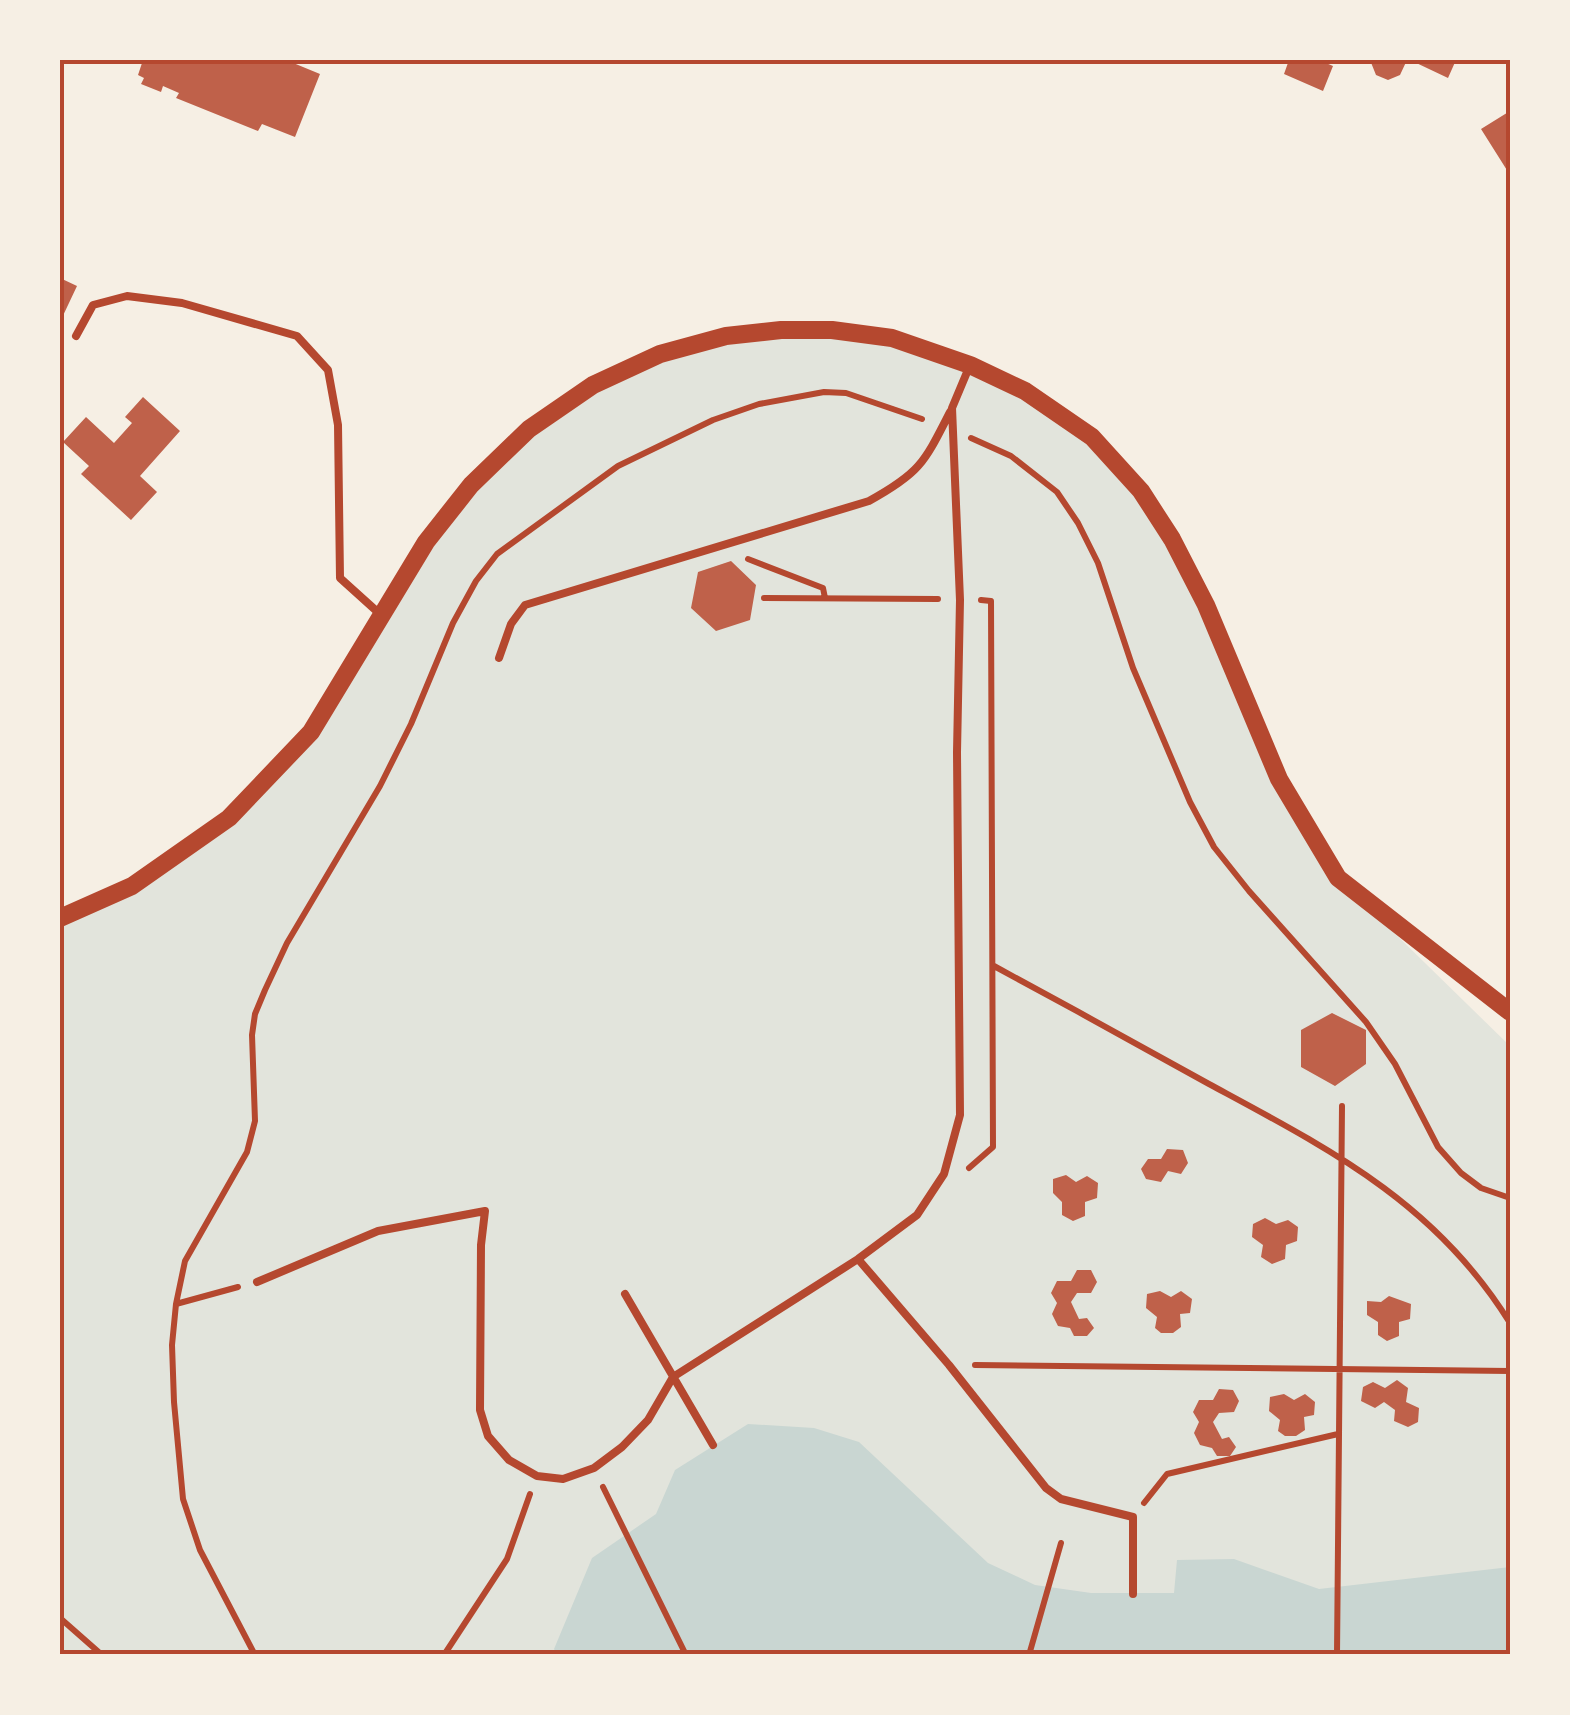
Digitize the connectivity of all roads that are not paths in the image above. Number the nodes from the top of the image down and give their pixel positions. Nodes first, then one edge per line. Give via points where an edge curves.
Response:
1 (76, 336) dead end
2 (970, 365) junction
3 (952, 408) junction
4 (382, 616) junction
5 (499, 658) dead end
6 (60, 918) edge
7 (1510, 1012) edge
8 (858, 1259) junction
9 (257, 1282) road end
10 (625, 1294) dead end
11 (673, 1378) junction
12 (712, 1445) dead end
13 (1133, 1594) dead end

1 - 4 lane via 93,305 127,296 182,303 297,336 328,370 338,425 340,578
2 - 3 lane
2 - 4 street via 892,338 832,330 726,336 660,354 592,385 529,429 471,484
2 - 7 street via 1025,391 1092,437 1141,491 1206,605 1280,779 1338,878
3 - 5 lane via 907,480 869,501 525,605
3 - 8 lane via 960,600 960,1115 944,1174 917,1214
4 - 6 street via 311,732 229,818 132,886
8 - 11 lane
8 - 13 lane via 1046,1488 1061,1499 1133,1518
9 - 11 lane via 378,1231 485,1211 480,1410 488,1436 537,1476 564,1478 594,1468 648,1420
10 - 11 lane
11 - 12 lane

